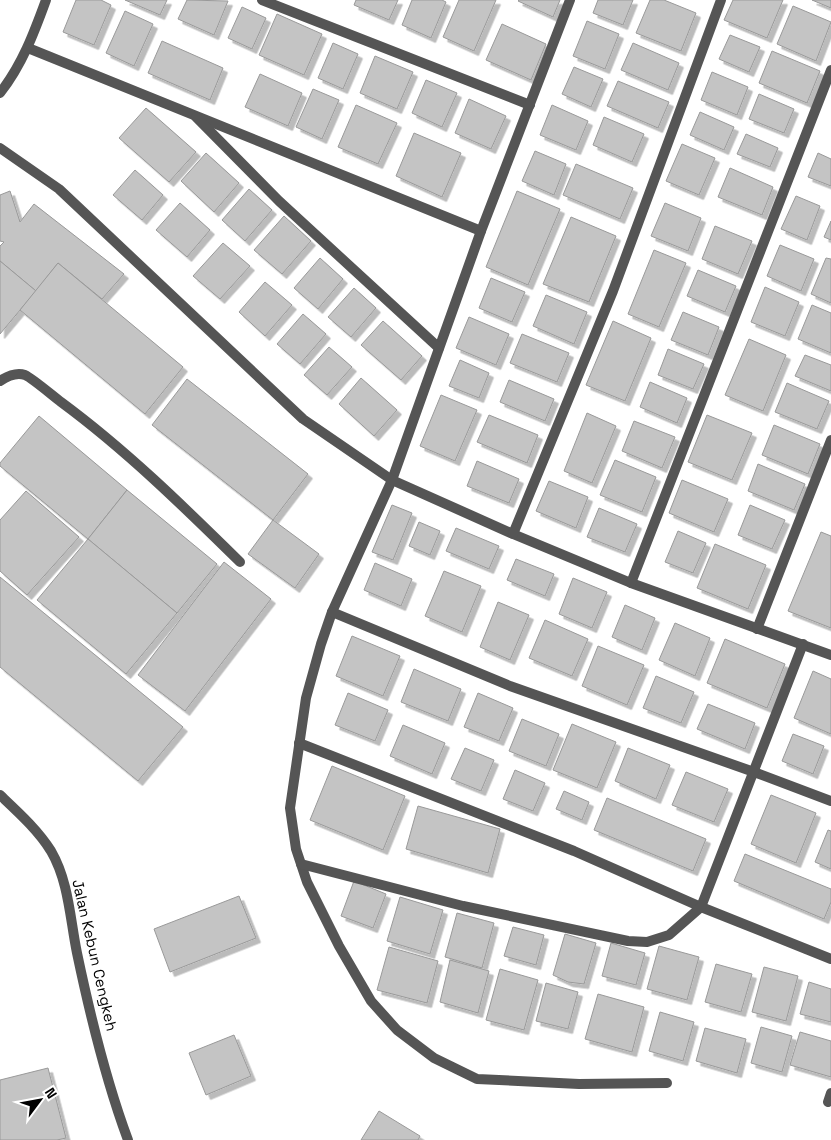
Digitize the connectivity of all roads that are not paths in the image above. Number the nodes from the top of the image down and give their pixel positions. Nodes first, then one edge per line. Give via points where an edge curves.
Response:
1 (46, 0) edge
2 (262, 0) edge
3 (570, 0) edge
4 (721, 0) edge
5 (28, 48) junction
6 (831, 70) edge
7 (0, 93) edge
8 (530, 105) junction
9 (194, 114) junction
10 (0, 148) edge
11 (482, 231) junction
12 (439, 348) junction
13 (0, 381) edge
14 (831, 440) edge
15 (392, 480) junction
16 (513, 534) junction
17 (240, 562) dead end
18 (632, 583) junction
19 (332, 612) junction
20 (757, 629) junction
21 (803, 644) junction
22 (831, 655) edge
23 (299, 743) junction
24 (754, 772) junction
25 (0, 795) edge
26 (831, 802) edge
27 (302, 864) junction
28 (701, 907) junction
29 (831, 959) edge
30 (667, 1083) dead end
31 (128, 1140) edge

1 - 5 street
2 - 8 street
3 - 8 street
4 - 16 street via 612,291
5 - 7 street
5 - 9 street
6 - 18 street
8 - 11 street
9 - 11 street
9 - 12 street via 279,201
10 - 15 street via 59,189 303,419
11 - 12 street
12 - 15 street
13 - 17 street via 8,376 24,375 69,408 132,460
14 - 20 street
15 - 16 street
15 - 19 street
16 - 18 street
18 - 20 street
19 - 23 street via 306,698
19 - 24 street via 510,686
20 - 21 street
21 - 22 street
21 - 24 street
23 - 27 street via 290,808 296,849
23 - 28 street via 574,851
24 - 26 street
24 - 28 street
25 - 31 street, Jalan Kebun Cengkeh via 28,822 50,851 65,883 87,997
27 - 28 street via 463,906 628,941 648,942 669,935
27 - 30 street via 307,882 339,946 371,1001 396,1030 434,1058 477,1079 579,1084
28 - 29 street

